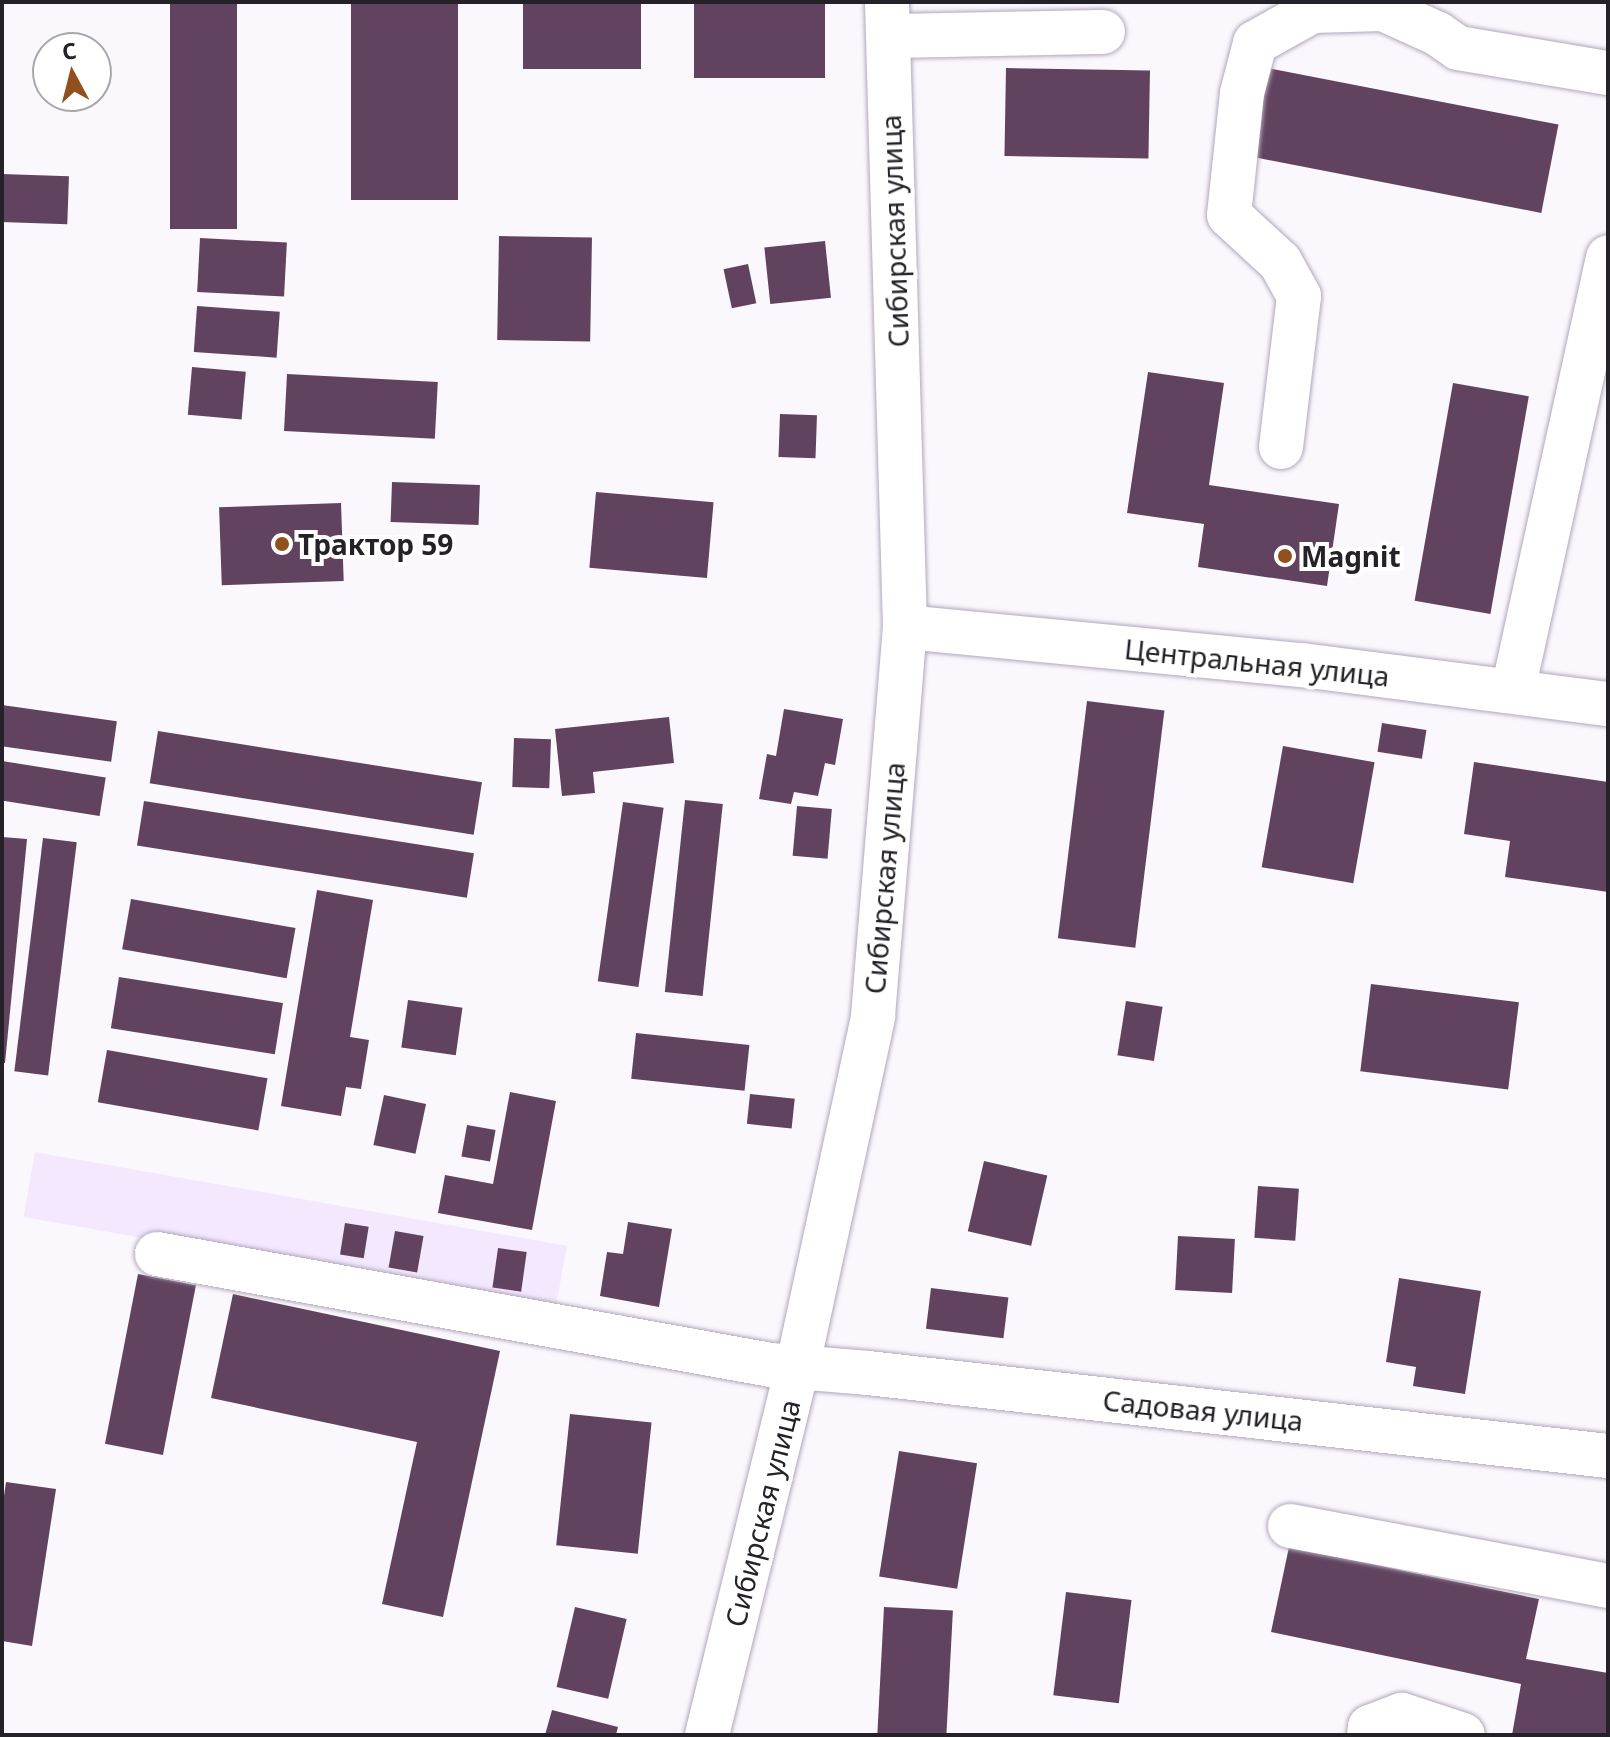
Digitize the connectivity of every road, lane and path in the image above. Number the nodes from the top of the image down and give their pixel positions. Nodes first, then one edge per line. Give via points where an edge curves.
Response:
1 (888, 19) edge
2 (1103, 32) dead end
3 (1608, 73) edge
4 (1608, 257) edge
5 (1281, 447) dead end
6 (905, 627) junction
7 (1513, 690) junction
8 (1608, 704) edge
9 (157, 1254) dead end
10 (797, 1369) junction
11 (1608, 1456) edge
12 (1290, 1526) dead end
13 (1608, 1586) edge
14 (707, 1735) edge
15 (1369, 1735) edge
16 (1463, 1735) edge

1 - 2 street
1 - 6 street, Сибирская улица
3 - 5 street via 1458,48 1383,9 1312,11 1255,43 1242,93 1229,215 1280,262 1299,296
4 - 7 street
6 - 7 street, Центральная улица
6 - 10 street, Сибирская улица via 873,1016
7 - 8 street, Центральная улица
9 - 10 street, Садовая улица
10 - 11 street, Садовая улица via 884,1374
10 - 14 street, Сибирская улица
12 - 13 street
15 - 16 street via 1370,1727 1402,1715

